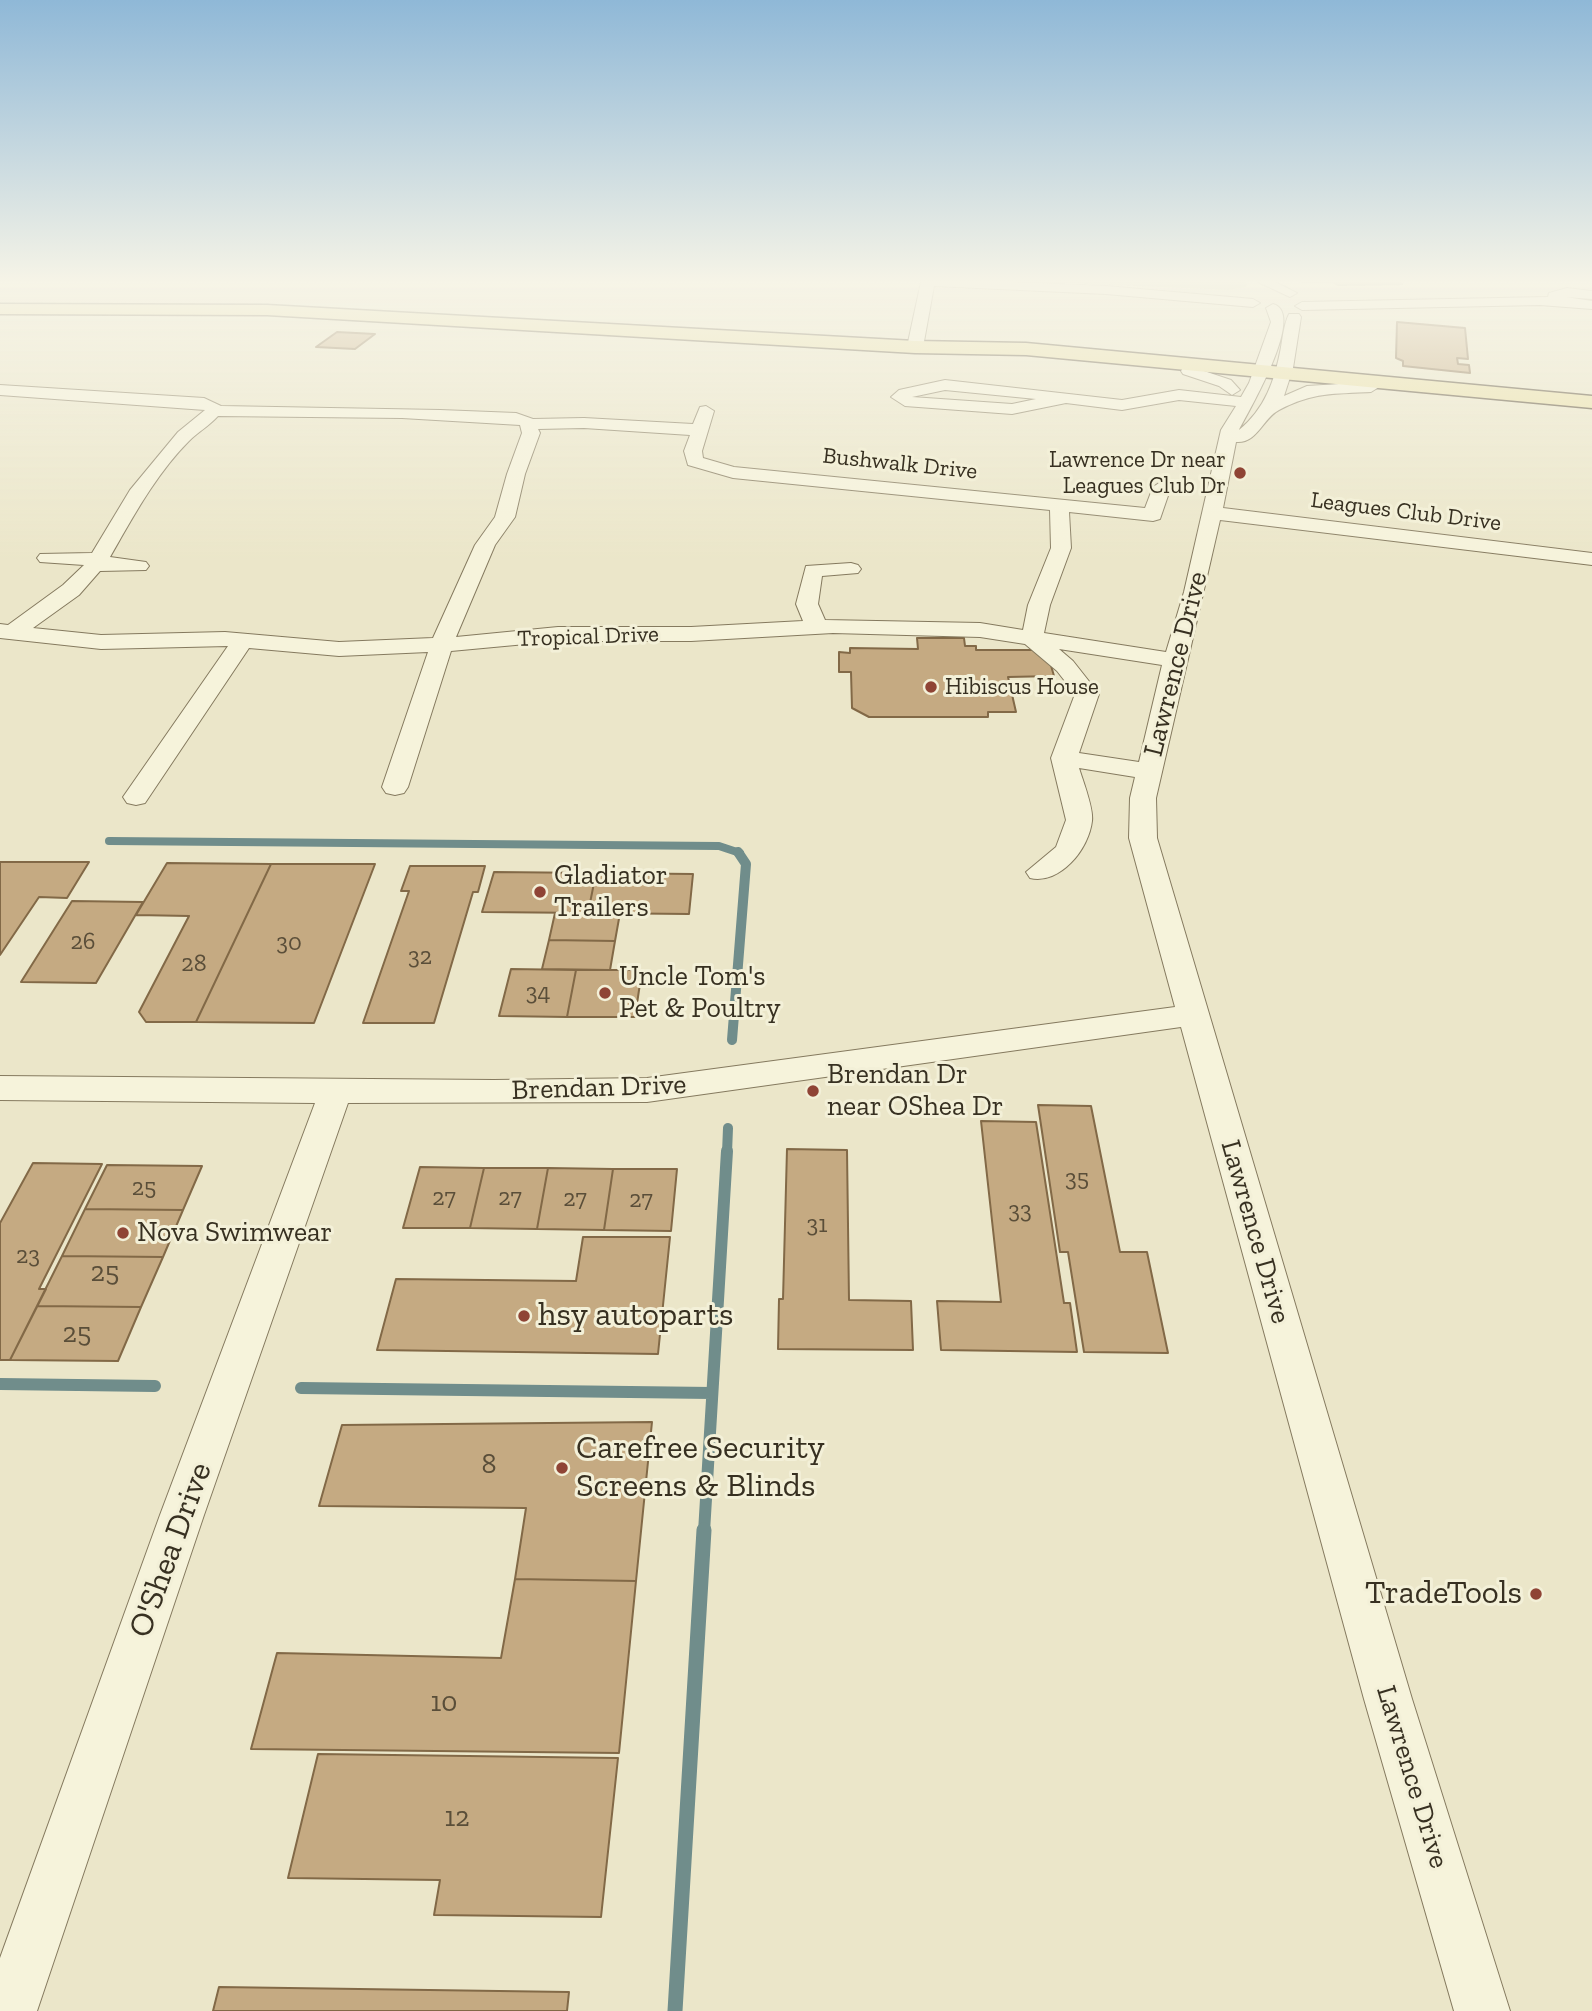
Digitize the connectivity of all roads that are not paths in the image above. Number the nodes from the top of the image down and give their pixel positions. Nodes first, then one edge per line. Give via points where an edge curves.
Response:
1 (1284, 375) edge
2 (1204, 376) edge
3 (1257, 376) edge
4 (1290, 376) edge
5 (1294, 376) edge
6 (1371, 387) junction
7 (0, 390) edge
8 (239, 394) dead end
9 (346, 394) dead end
10 (1067, 398) junction
11 (1592, 402) edge
12 (1242, 403) junction
13 (212, 409) junction
14 (1268, 409) junction
15 (321, 410) junction
16 (706, 411) dead end
17 (1592, 412) edge
18 (522, 415) junction
19 (699, 430) junction
20 (1227, 447) junction
21 (1162, 487) dead end
22 (1059, 506) junction
23 (1213, 513) junction
24 (47, 558) dead end
25 (1592, 559) edge
26 (98, 562) junction
27 (139, 566) dead end
28 (851, 569) dead end
29 (817, 627) junction
30 (6, 632) edge
31 (1032, 638) junction
32 (243, 640) junction
33 (442, 644) junction
34 (1175, 660) junction
35 (1064, 758) junction
36 (1149, 771) junction
37 (395, 787) dead end
38 (136, 797) dead end
39 (1040, 872) dead end
40 (1193, 1015) junction
41 (0, 1088) edge
42 (336, 1090) junction
43 (9, 2011) edge
44 (1482, 2011) edge

1 - 14 street
2 - 12 street via 1226,383
3 - 12 street, Lawrence Drive
4 - 6 main road
5 - 11 main road
6 - 14 street via 1300,392
6 - 17 main road
7 - 13 street via 204,403
8 - 13 street
9 - 15 street via 340,404
10 - 10 street via 1000,409 900,397 927,388 961,385
10 - 12 street via 1122,405 1179,395
12 - 20 street, Lawrence Drive
13 - 15 street
13 - 26 street via 137,494
14 - 20 street via 1247,434
15 - 18 street
16 - 19 street, Bushwalk Drive
18 - 19 street
18 - 33 street via 531,433 505,517 485,545
19 - 22 street, Bushwalk Drive via 694,461 733,472
20 - 23 street, Lawrence Drive
21 - 22 street, Bushwalk Drive via 1153,515
22 - 31 street via 1061,548
23 - 25 street, Leagues Club Drive
23 - 34 street, Lawrence Drive
24 - 26 street
26 - 27 street
26 - 30 street via 71,590
28 - 29 street via 813,569 807,604
29 - 31 street, Tropical Drive via 980,630
29 - 33 street, Tropical Drive via 691,634 558,634
30 - 32 street, Tropical Drive via 101,642
31 - 34 street, Tropical Drive
31 - 35 street via 1065,666 1087,694
32 - 33 street, Tropical Drive via 339,649
32 - 38 street
33 - 37 street
34 - 36 street, Lawrence Drive
35 - 36 street
35 - 39 street via 1079,820 1068,851
36 - 40 street, Lawrence Drive via 1142,809 1143,838
40 - 42 street, Brendan Drive via 685,1086 593,1092
40 - 44 street, Lawrence Drive
41 - 42 street, Brendan Drive
42 - 43 street, O'Shea Drive

